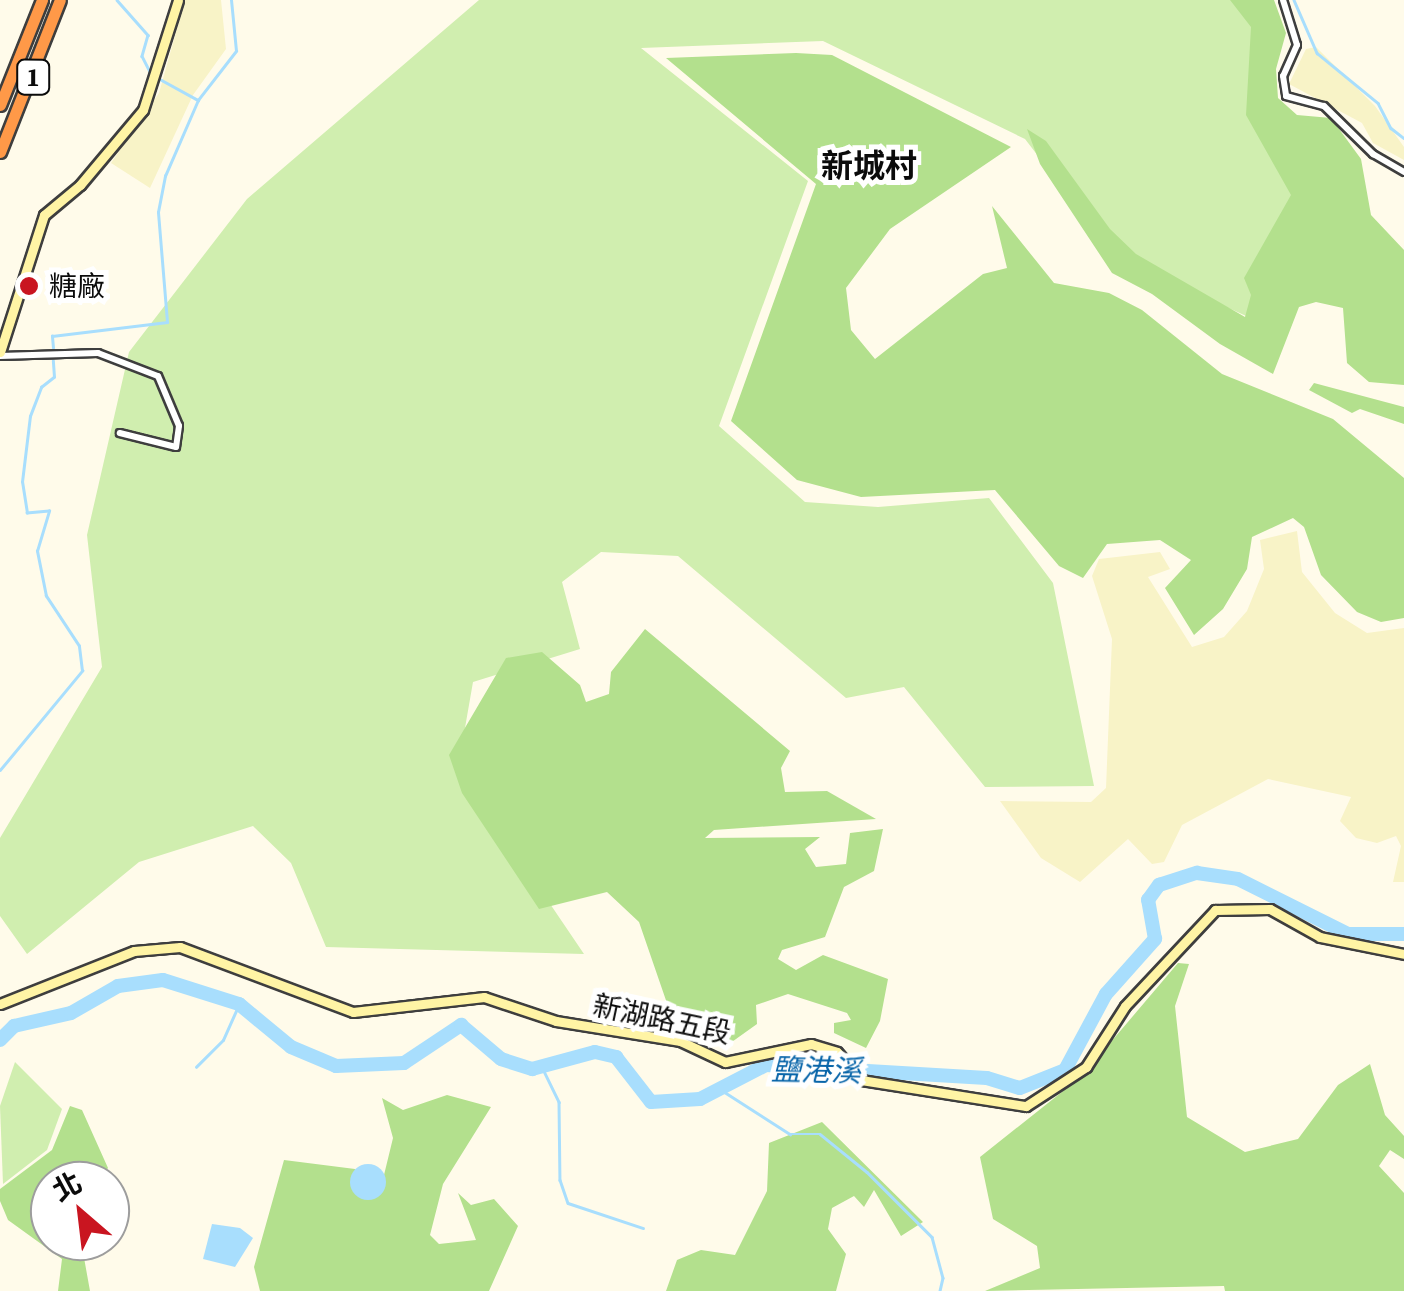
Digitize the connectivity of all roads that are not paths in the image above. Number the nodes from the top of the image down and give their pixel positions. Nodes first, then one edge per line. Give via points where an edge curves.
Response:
1 (42, 0) edge
2 (60, 0) edge
3 (178, 0) edge
4 (1283, 0) edge
5 (0, 105) edge
6 (0, 152) edge
7 (1404, 172) edge
8 (0, 354) edge
9 (120, 432) dead end
10 (1404, 954) edge
11 (0, 1004) edge

1 - 5 highway, 1
2 - 6 highway, 1
3 - 8 street via 144,110 80,185 44,215
4 - 7 street via 1297,45 1284,76 1286,96 1324,106 1373,154
8 - 9 street via 98,354 158,376 179,426 176,447
10 - 11 street, 新湖路五段 via 1350,946 1270,909 1215,910 1168,954 1086,1067 1026,1106 976,1093 884,1086 811,1044 725,1062 680,1041 556,1021 484,997 354,1012 180,948 134,951

